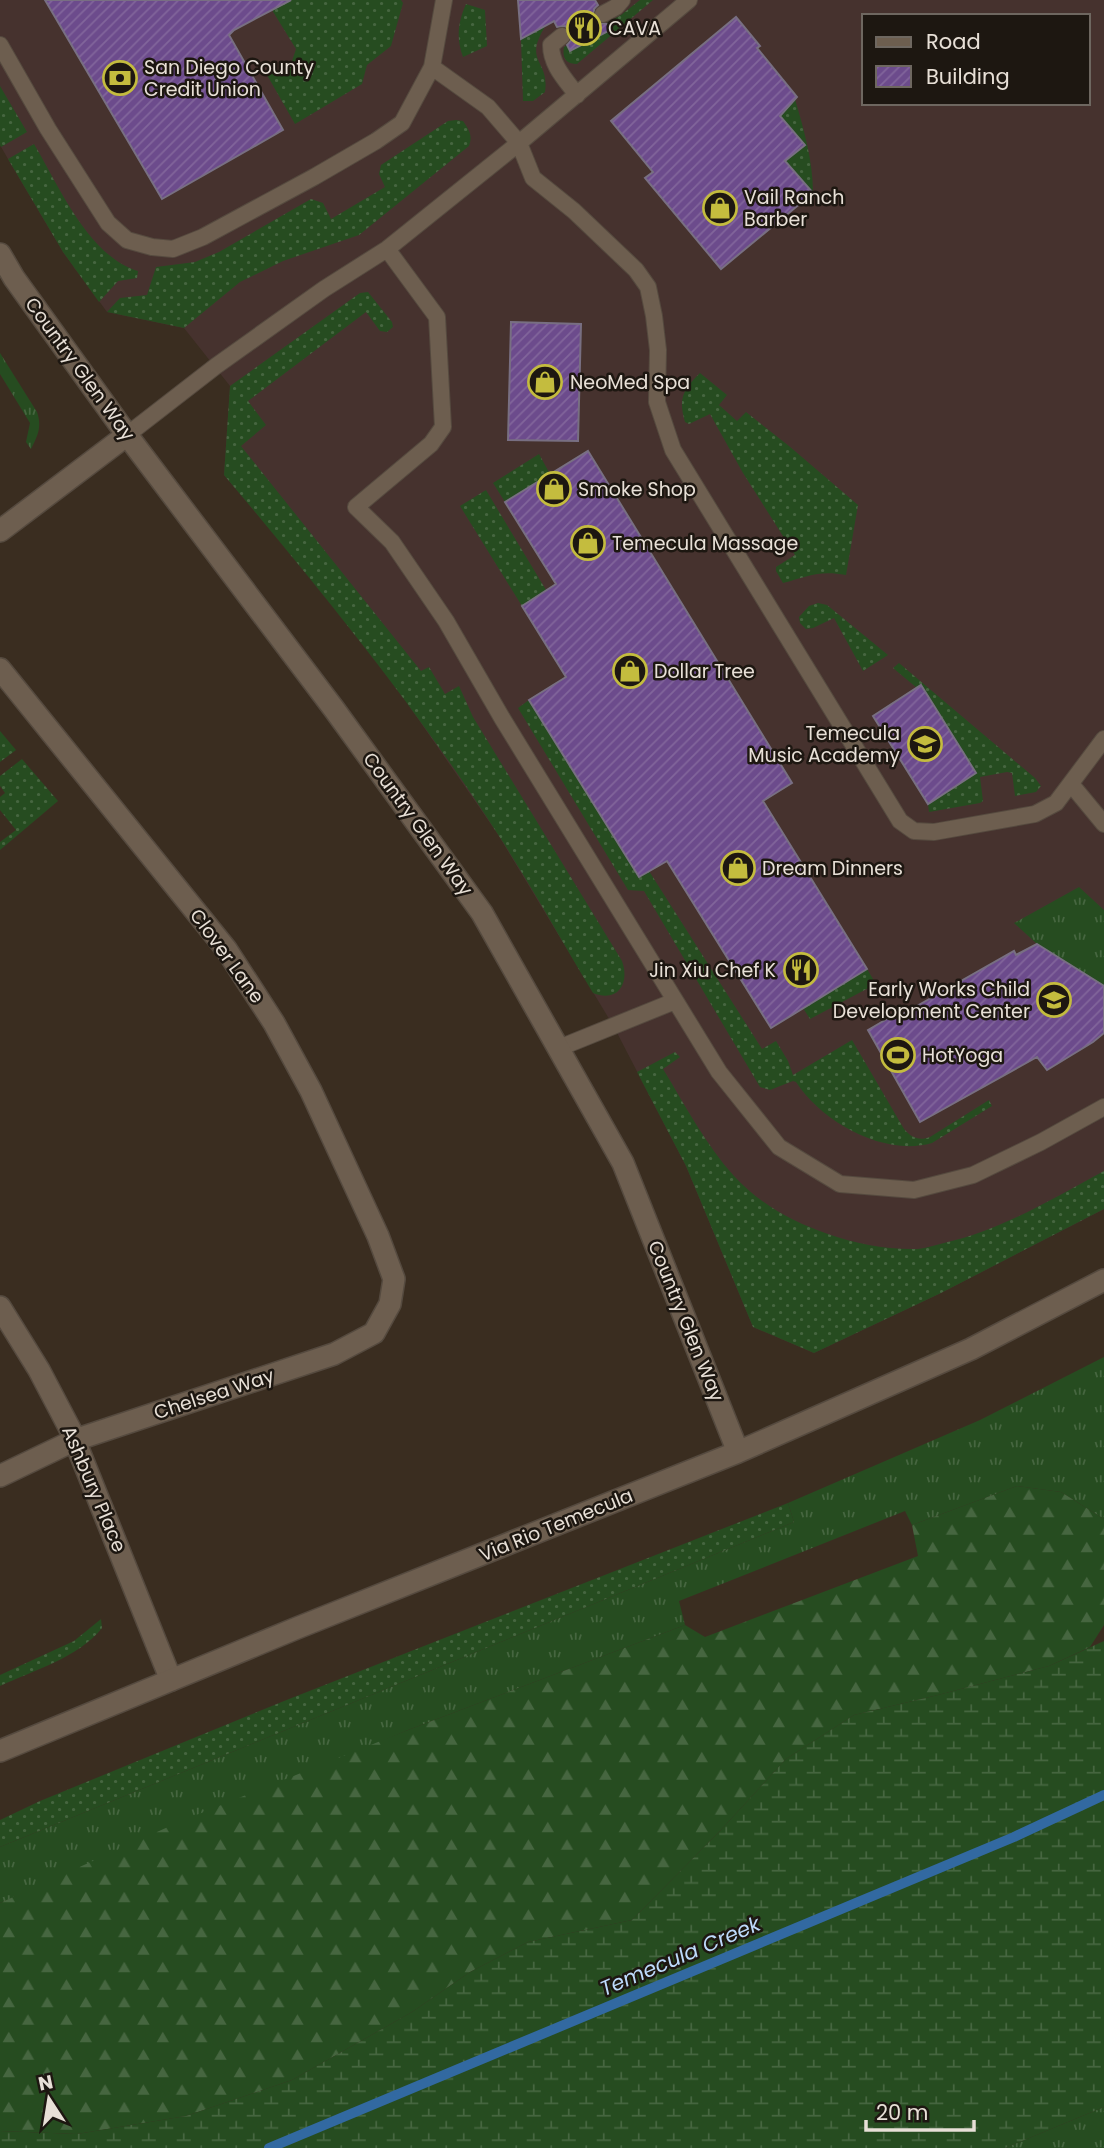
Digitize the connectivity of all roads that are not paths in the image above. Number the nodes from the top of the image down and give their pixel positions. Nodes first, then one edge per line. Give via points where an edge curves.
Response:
1 (444, 0) edge
2 (622, 0) edge
3 (689, 0) edge
4 (603, 14) dead end
5 (562, 36) dead end
6 (0, 45) edge
7 (432, 67) junction
8 (577, 95) junction
9 (519, 143) junction
10 (387, 248) junction
11 (0, 254) edge
12 (127, 435) junction
13 (0, 531) edge
14 (0, 669) edge
15 (1104, 739) edge
16 (1071, 784) junction
17 (1104, 824) edge
18 (675, 1002) junction
19 (559, 1048) junction
20 (1104, 1107) edge
21 (394, 1279) joint
22 (1104, 1280) edge
23 (0, 1307) edge
24 (75, 1440) junction
25 (738, 1452) junction
26 (0, 1476) edge
27 (171, 1680) junction
28 (0, 1751) edge

1 - 7 lane
2 - 4 lane
3 - 8 lane
5 - 8 lane via 551,44 551,52 555,67
6 - 7 lane via 108,223 127,240 152,247 173,248 203,237 376,141 402,123
7 - 9 lane via 488,107
8 - 9 lane
9 - 10 lane
9 - 16 lane via 533,177 636,270 648,287 658,350 657,402 673,450 900,821 914,831 934,832 1035,814 1056,803
10 - 12 lane via 227,358
10 - 18 lane via 437,317 443,427 431,444 356,507 392,542 446,621
11 - 12 street, Country Glen Way
12 - 13 street
12 - 19 street, Country Glen Way via 482,913
14 - 21 street, Clover Lane via 226,949 274,1023 312,1091
15 - 16 lane
16 - 17 lane
18 - 19 lane
18 - 20 lane via 719,1072 779,1147 839,1184 914,1190 973,1175
19 - 25 street, Country Glen Way via 623,1163
21 - 24 street, Chelsea Way via 390,1304 374,1333 334,1354
22 - 25 street, Via Rio Temecula via 971,1349
23 - 24 street, Ashbury Place
24 - 26 street, Chelsea Way
24 - 27 street, Ashbury Place
25 - 27 street, Via Rio Temecula
27 - 28 street, Via Rio Temecula

